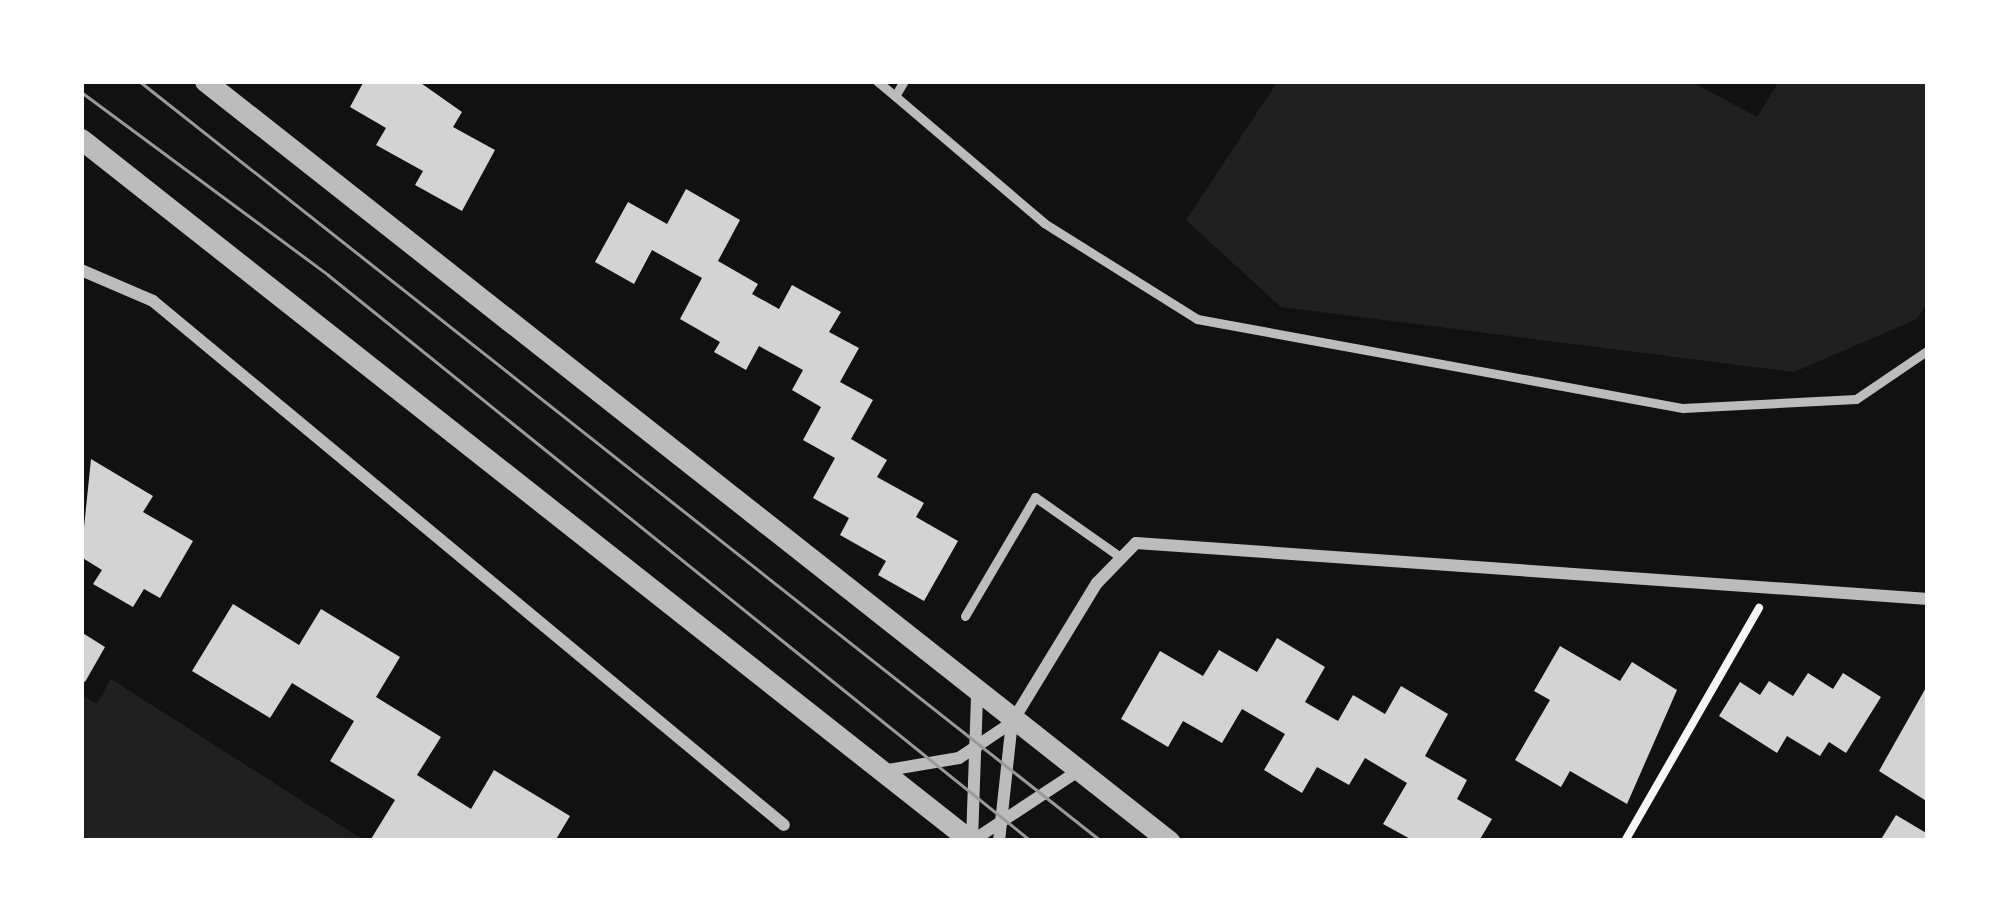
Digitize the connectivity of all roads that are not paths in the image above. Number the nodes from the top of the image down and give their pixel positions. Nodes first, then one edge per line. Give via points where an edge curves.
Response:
1 (205, 81) edge
2 (877, 81) edge
3 (904, 81) edge
4 (895, 96) junction
5 (81, 139) edge
6 (81, 270) edge
7 (1928, 350) edge
8 (1119, 556) junction
9 (1928, 598) edge
10 (965, 616) dead end
11 (977, 694) junction
12 (1012, 722) junction
13 (978, 748) junction
14 (882, 771) junction
15 (1075, 773) junction
16 (999, 818) junction
17 (784, 825) dead end
18 (971, 841) edge
19 (999, 841) edge
20 (1169, 841) edge

1 - 11 street
2 - 4 lane
3 - 4 lane
4 - 7 lane via 1044,224 1198,320 1683,408 1856,400
5 - 14 street
6 - 17 street via 153,301
8 - 9 street via 1156,541
8 - 10 lane via 1035,497
8 - 12 street
11 - 12 street
11 - 13 street
12 - 13 street
12 - 15 street
12 - 16 street
13 - 14 street
13 - 18 street
14 - 18 street
15 - 16 street
15 - 20 street
16 - 18 street
16 - 19 street

